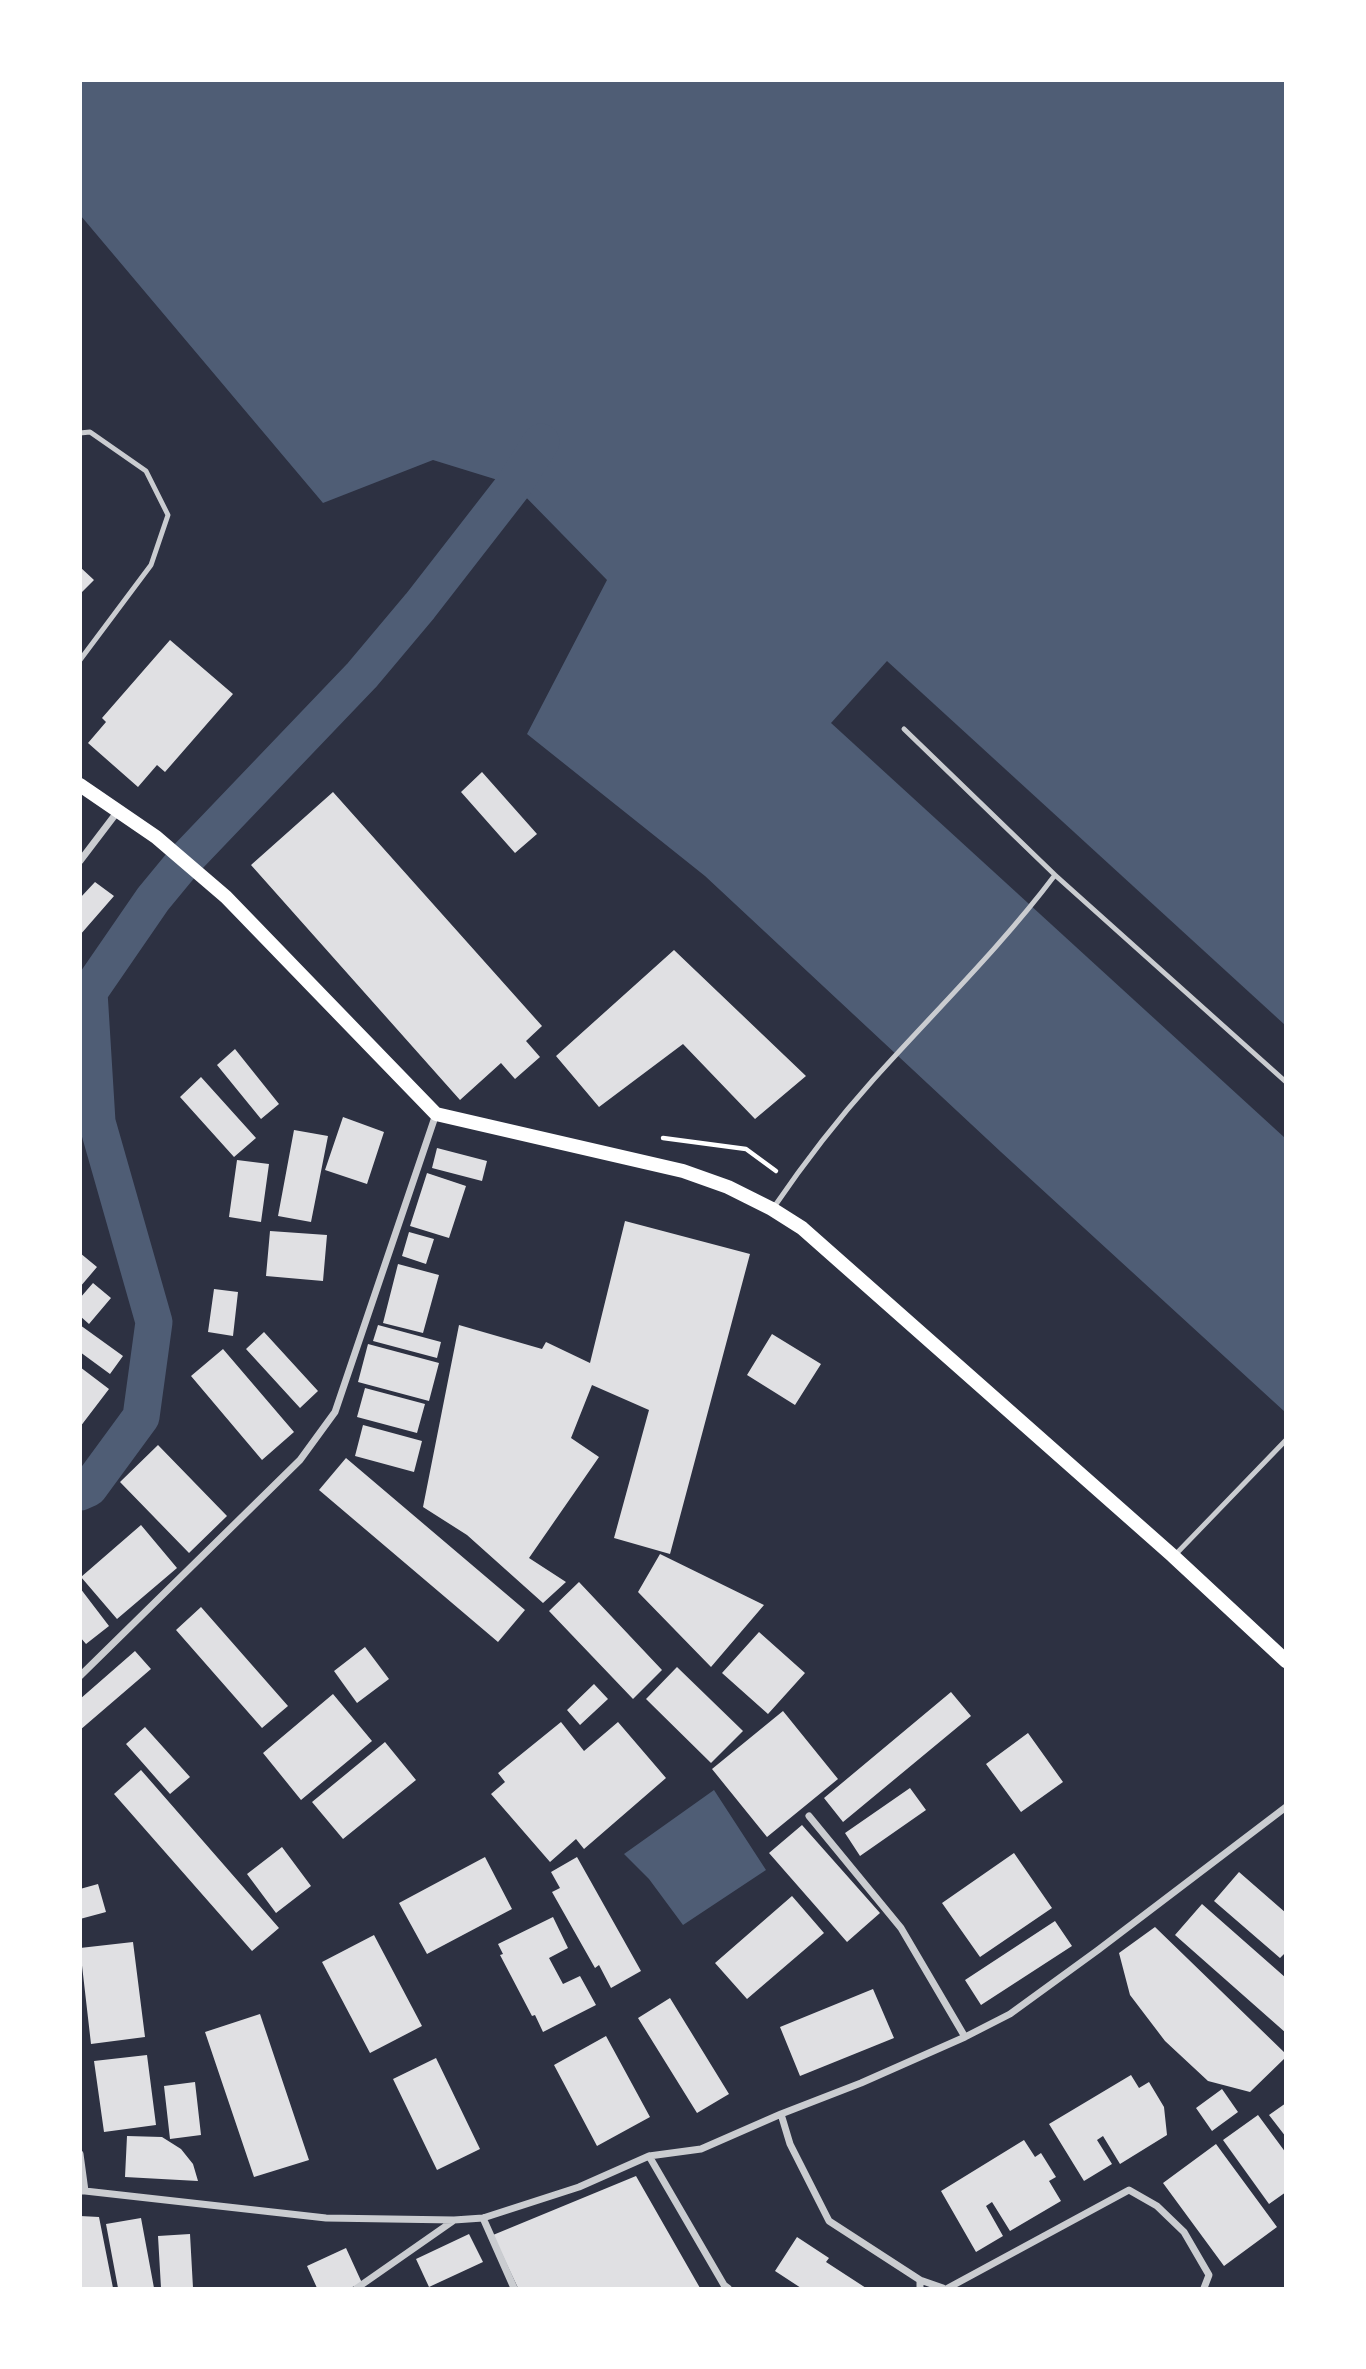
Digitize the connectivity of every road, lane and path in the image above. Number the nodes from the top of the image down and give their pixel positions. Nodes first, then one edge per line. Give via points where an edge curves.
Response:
1 (80, 433) edge
2 (80, 660) edge
3 (904, 729) dead end
4 (80, 785) edge
5 (118, 811) junction
6 (80, 861) edge
7 (1055, 874) junction
8 (1286, 1082) edge
9 (436, 1114) junction
10 (651, 1136) dead end
11 (790, 1182) junction
12 (772, 1209) junction
13 (1286, 1440) edge
14 (1174, 1556) junction
15 (1286, 1661) edge
16 (80, 1676) edge
17 (1286, 1807) edge
18 (809, 1816) dead end
19 (965, 2037) junction
20 (781, 2114) junction
21 (80, 2154) edge
22 (649, 2156) junction
23 (83, 2191) edge
24 (483, 2218) junction
25 (454, 2220) junction
26 (920, 2284) edge
27 (357, 2288) edge
28 (514, 2288) edge
29 (728, 2288) edge
30 (946, 2288) edge
31 (1205, 2288) edge

1 - 2 lane via 90,432 146,471 168,515 151,565
3 - 7 lane
4 - 5 main road
5 - 6 street
5 - 9 main road via 226,897
7 - 8 lane
7 - 11 lane via 1028,910 870,1083
9 - 12 main road via 683,1171
9 - 16 street via 335,1412 300,1460
10 - 11 path via 746,1149
11 - 12 lane
12 - 14 main road via 802,1228
13 - 14 lane
14 - 15 main road
17 - 19 street via 1010,2014
18 - 19 street via 901,1928
19 - 20 street
20 - 22 street via 701,2149
20 - 26 street via 790,2144 829,2221
21 - 23 street
22 - 24 street via 579,2187
22 - 29 street
23 - 25 street via 326,2218
24 - 25 street
24 - 28 street
25 - 27 street
26 - 30 street
30 - 31 street via 1129,2190 1157,2206 1184,2232 1209,2275

